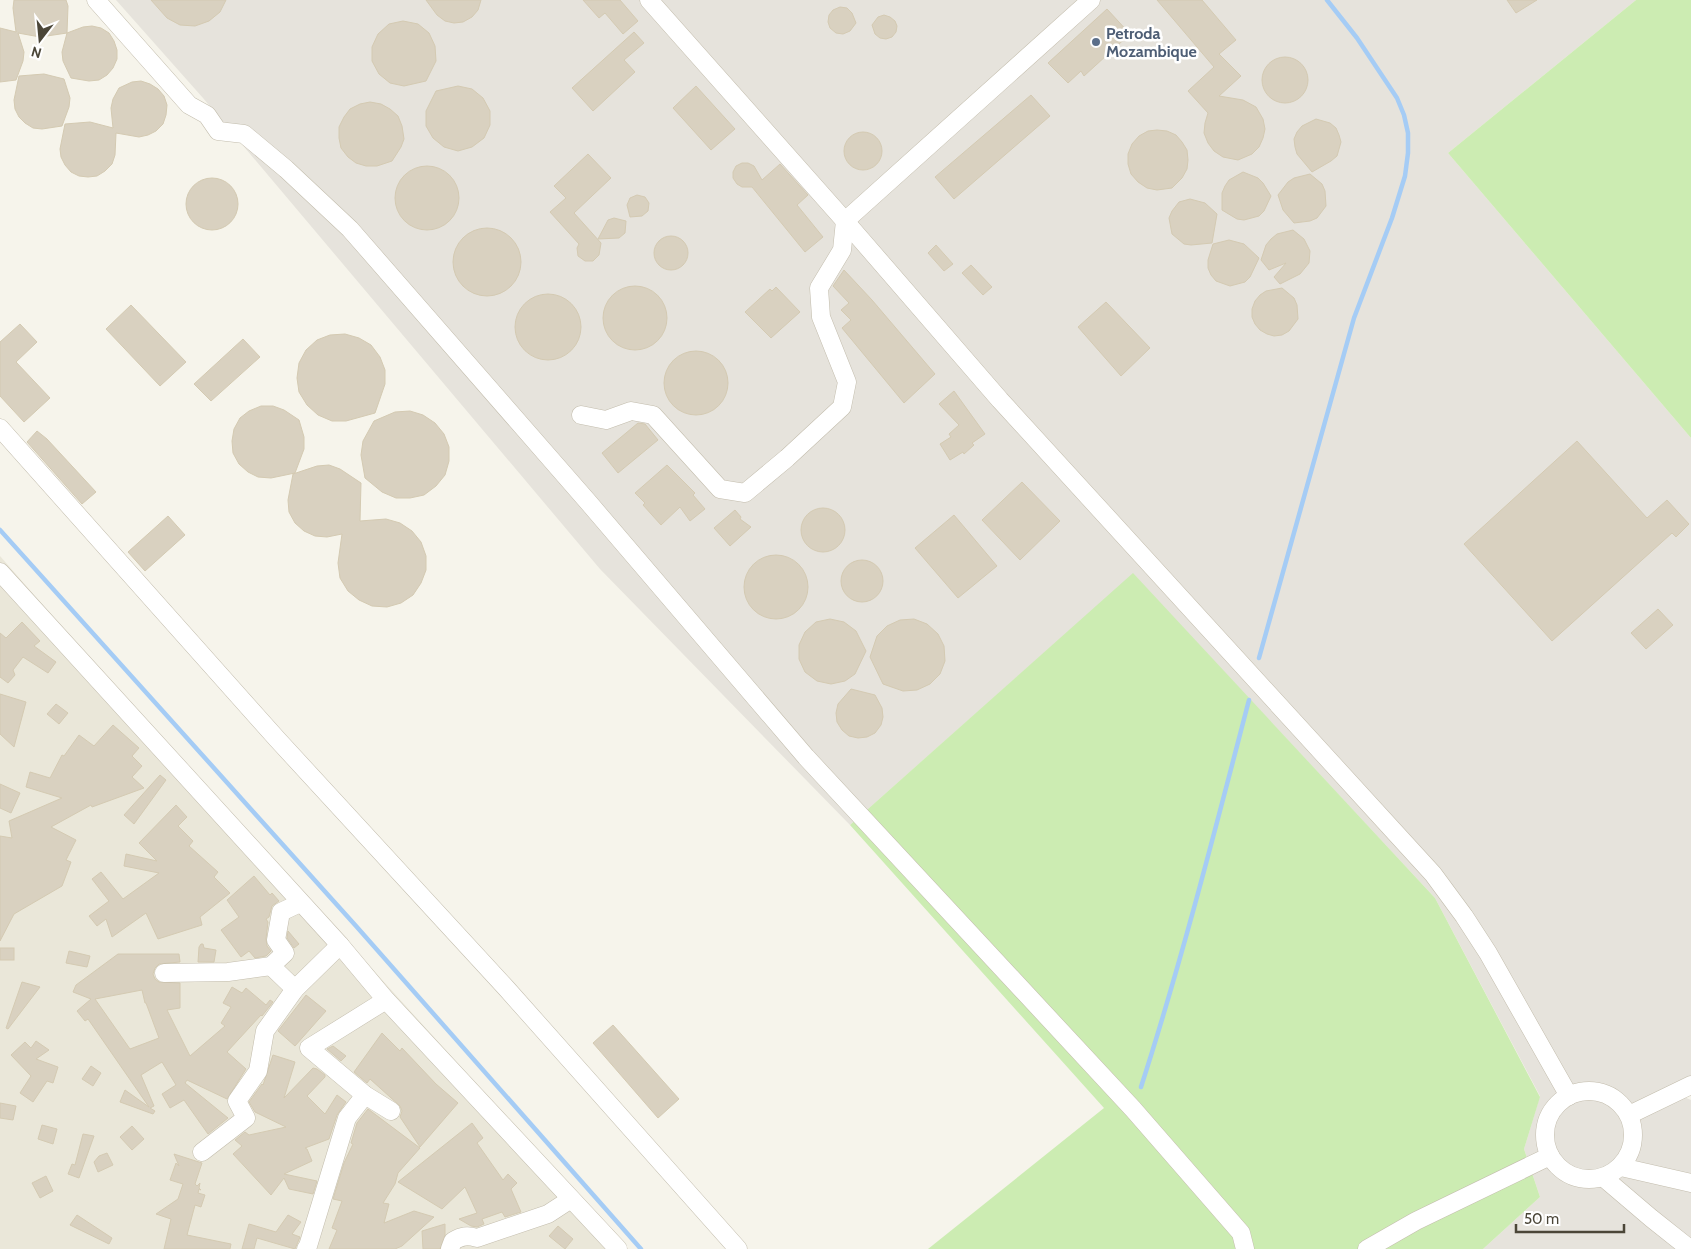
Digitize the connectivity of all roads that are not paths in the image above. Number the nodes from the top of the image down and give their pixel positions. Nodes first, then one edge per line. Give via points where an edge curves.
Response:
1 (96, 0) edge
2 (648, 0) edge
3 (1091, 0) edge
4 (845, 221) junction
5 (581, 415) dead end
6 (0, 428) edge
7 (0, 572) edge
8 (300, 903) junction
9 (340, 945) junction
10 (271, 966) junction
11 (164, 973) dead end
12 (295, 989) junction
13 (386, 1000) junction
14 (1691, 1085) edge
15 (365, 1095) junction
16 (1569, 1096) junction
17 (391, 1111) dead end
18 (1629, 1115) junction
19 (202, 1152) dead end
20 (1550, 1156) junction
21 (1621, 1167) junction
22 (1604, 1178) junction
23 (1691, 1183) edge
24 (571, 1199) junction
25 (306, 1249) edge
26 (450, 1249) edge
27 (618, 1249) edge
28 (738, 1249) edge
29 (1245, 1249) edge
30 (1367, 1249) edge
31 (1690, 1249) edge

1 - 29 street via 189,105 207,115 218,130 244,134 286,168 350,230 806,757 1146,1124 1241,1233
2 - 4 street
3 - 4 street
4 - 5 street via 842,250 819,288 822,317 847,382 842,407 745,493 720,489 654,415 631,411 606,420
4 - 16 street via 1000,400 1433,874 1488,953
6 - 28 street via 277,740 507,989
7 - 8 street
8 - 9 street
8 - 10 street via 281,912 276,940 285,954
9 - 12 street
9 - 13 street
10 - 11 street via 228,972
10 - 12 street
12 - 19 street via 265,1031 258,1071 237,1101 246,1118
13 - 15 street via 309,1048
13 - 24 street
14 - 18 street
15 - 17 street
15 - 25 street via 347,1118
16 - 18 street via 1582,1091 1610,1096
16 - 20 street via 1558,1104 1545,1128
18 - 21 street via 1634,1128 1634,1142
20 - 22 street via 1570,1175 1583,1179
20 - 30 street via 1416,1221
21 - 22 street
21 - 23 street
22 - 31 street
24 - 26 street via 548,1214 531,1220 477,1238 468,1235 459,1238 453,1241
24 - 27 street

